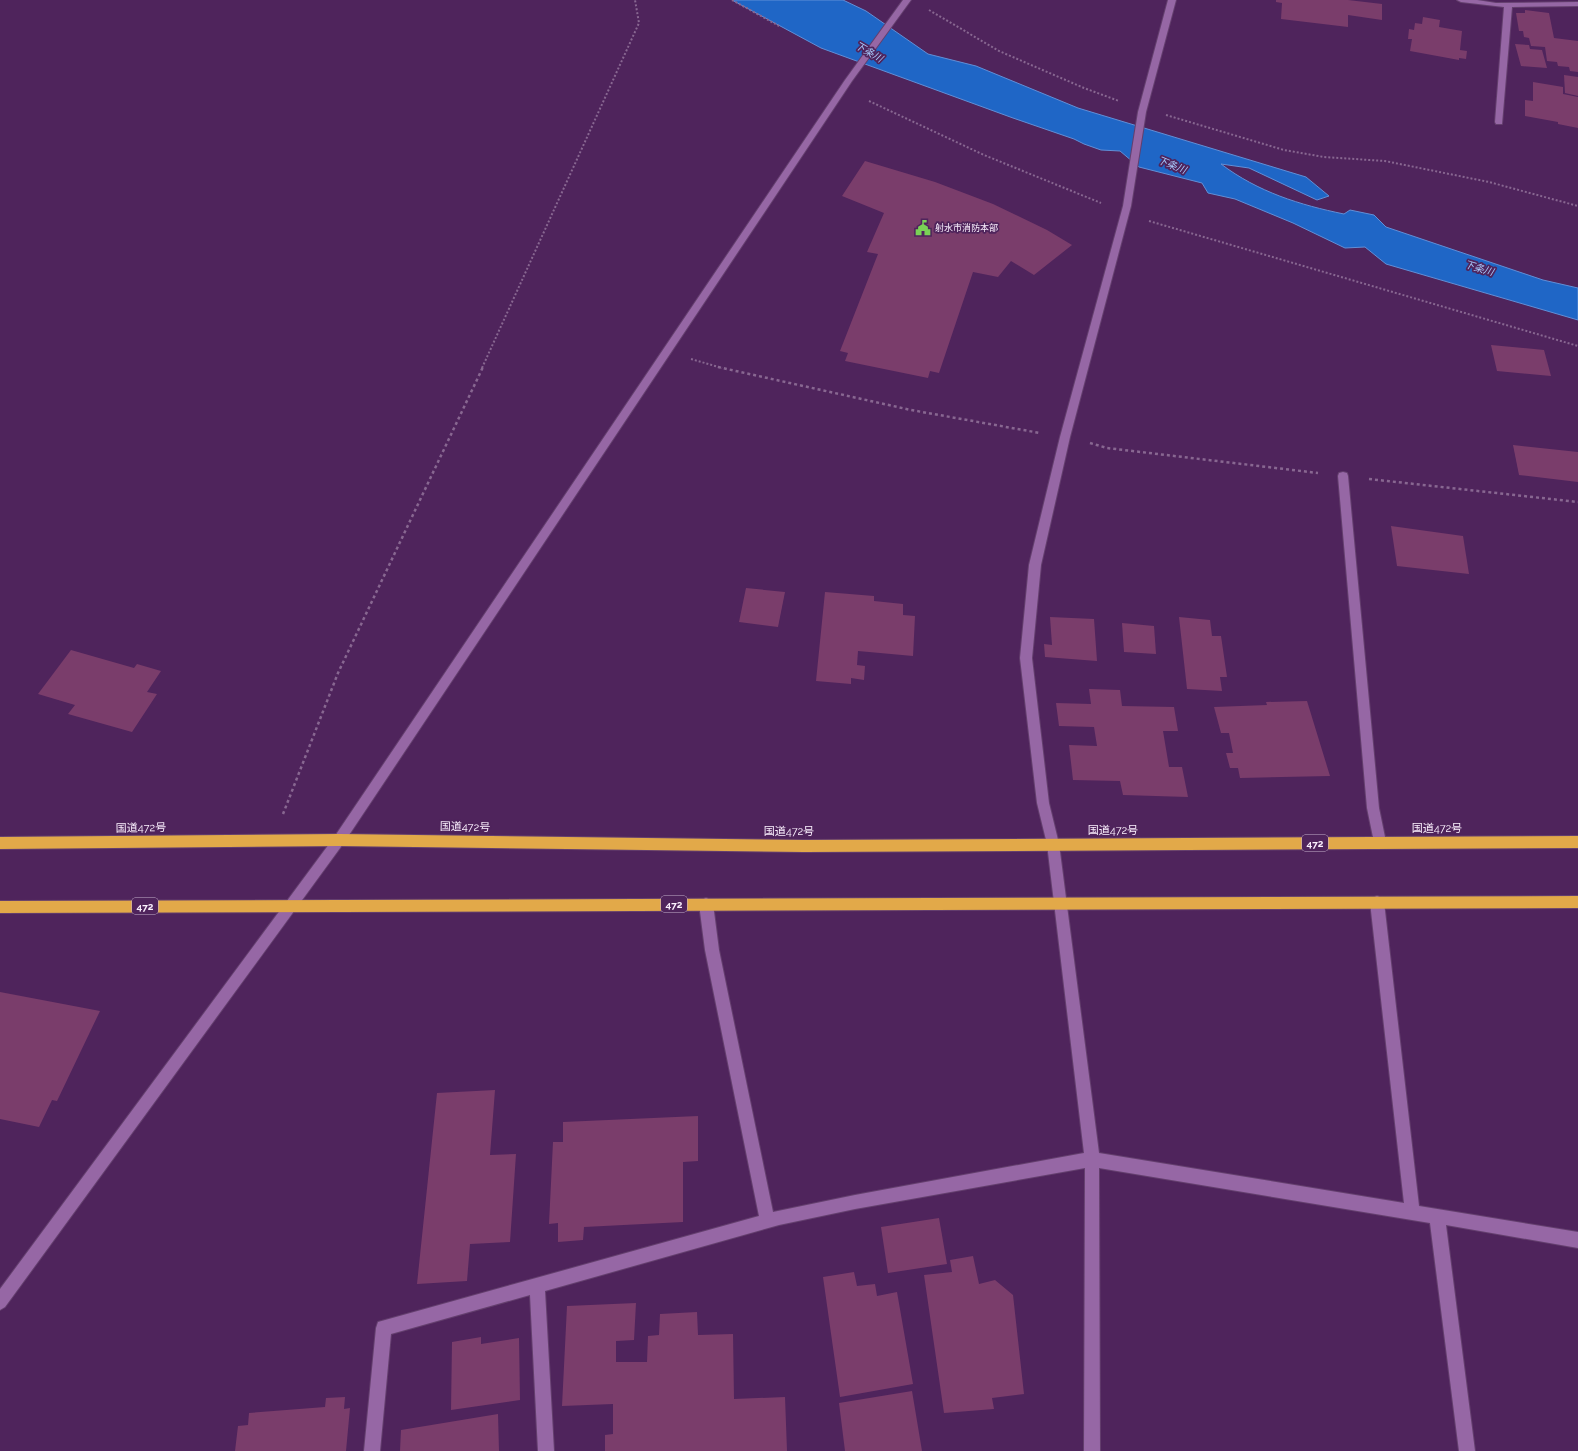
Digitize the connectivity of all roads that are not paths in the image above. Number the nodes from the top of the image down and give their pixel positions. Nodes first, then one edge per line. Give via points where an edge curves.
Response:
1 (1172, 0) edge
2 (1460, 0) edge
3 (906, 2) edge
4 (1578, 4) edge
5 (1508, 5) junction
6 (1499, 122) dead end
7 (1342, 476) road end
8 (339, 840) junction
9 (1380, 842) junction
10 (1578, 842) edge
11 (0, 843) edge
12 (1053, 844) junction
13 (1059, 902) junction
14 (1377, 902) junction
15 (1578, 902) edge
16 (706, 904) junction
17 (289, 906) junction
18 (0, 907) edge
19 (1092, 1159) junction
20 (1412, 1212) junction
21 (1437, 1216) junction
22 (768, 1222) junction
23 (1578, 1240) edge
24 (537, 1286) junction
25 (0, 1302) edge
26 (372, 1451) edge
27 (546, 1451) edge
28 (1092, 1451) edge
29 (1467, 1451) edge

1 - 12 street via 1143,110 1126,209 1065,437 1035,565 1026,658 1043,803
2 - 5 street
3 - 8 street via 848,80
4 - 5 street
5 - 6 street
7 - 9 street via 1373,808
8 - 11 highway, 国道472号 / 472
8 - 12 highway, 国道472号 / 472 via 804,846
8 - 17 street
9 - 10 highway, 国道472号 / 472
9 - 12 highway, 国道472号 / 472
12 - 13 street
13 - 14 highway, 472
13 - 16 highway, 472
13 - 19 street
14 - 15 highway, 472
14 - 20 street
16 - 17 highway, 472
16 - 22 street via 712,950
17 - 18 highway, 472
17 - 25 street
19 - 20 street
19 - 22 street via 855,1202
19 - 28 street
20 - 21 street
21 - 23 street
21 - 29 street
22 - 24 street
24 - 26 street via 384,1328
24 - 27 street

